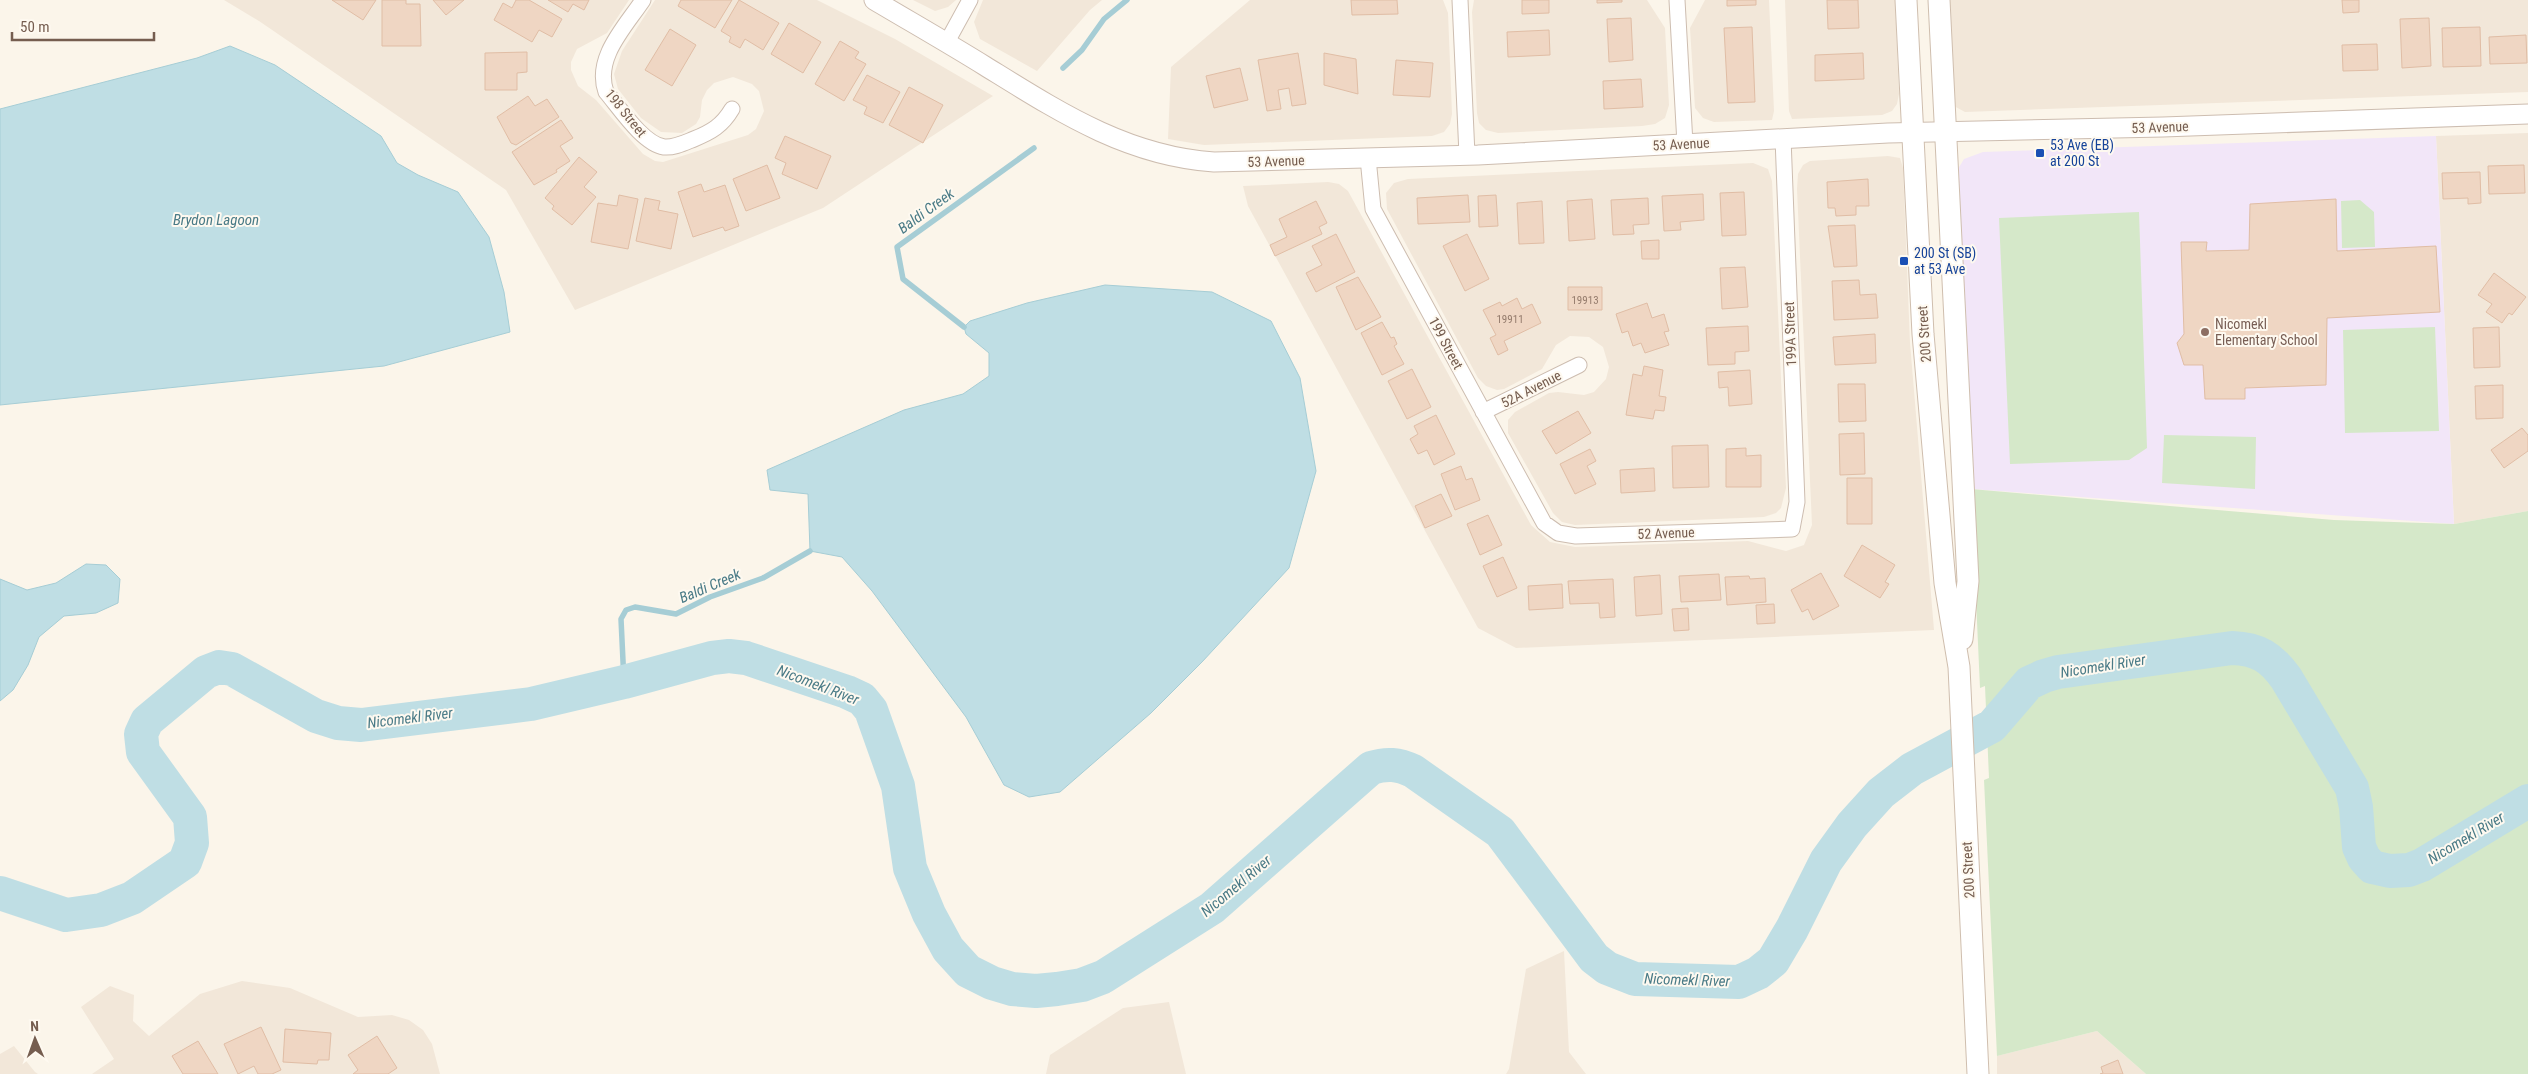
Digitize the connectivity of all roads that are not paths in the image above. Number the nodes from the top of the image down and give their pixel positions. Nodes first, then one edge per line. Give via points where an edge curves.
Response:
1 (643, 0) edge
2 (874, 0) edge
3 (970, 0) edge
4 (1460, 0) edge
5 (1677, 0) edge
6 (1906, 0) edge
7 (1939, 0) edge
8 (947, 42) junction
9 (732, 109) dead end
10 (2528, 114) edge
11 (1945, 132) junction
12 (1912, 133) junction
13 (1783, 138) junction
14 (1685, 144) junction
15 (1467, 155) junction
16 (1368, 158) junction
17 (1579, 365) dead end
18 (1483, 412) junction
19 (1544, 523) joint
20 (1792, 528) joint
21 (1959, 667) junction
22 (1978, 1074) edge

1 - 9 street, 198 Street via 603,65 606,92 645,138 663,146 675,146 708,134 726,120
2 - 8 street, 53 Avenue
3 - 8 street
4 - 15 street
5 - 14 street
6 - 12 main road, 200 Street
7 - 11 main road, 200 Street
8 - 16 street, 53 Avenue via 1054,107 1108,136 1148,152 1214,162
10 - 11 street, 53 Avenue
11 - 12 street, 53 Avenue
11 - 21 main road, 200 Street via 1968,581
12 - 13 street, 53 Avenue
12 - 21 main road, 200 Street via 1925,354 1945,583
13 - 14 street, 53 Avenue
13 - 20 street, 199A Street via 1797,502
14 - 15 street, 53 Avenue
15 - 16 street, 53 Avenue
16 - 18 street, 199 Street via 1373,209
17 - 18 street, 52A Avenue
18 - 19 street, 199 Street
19 - 20 street, 52 Avenue via 1558,533 1576,536
21 - 22 main road, 200 Street

